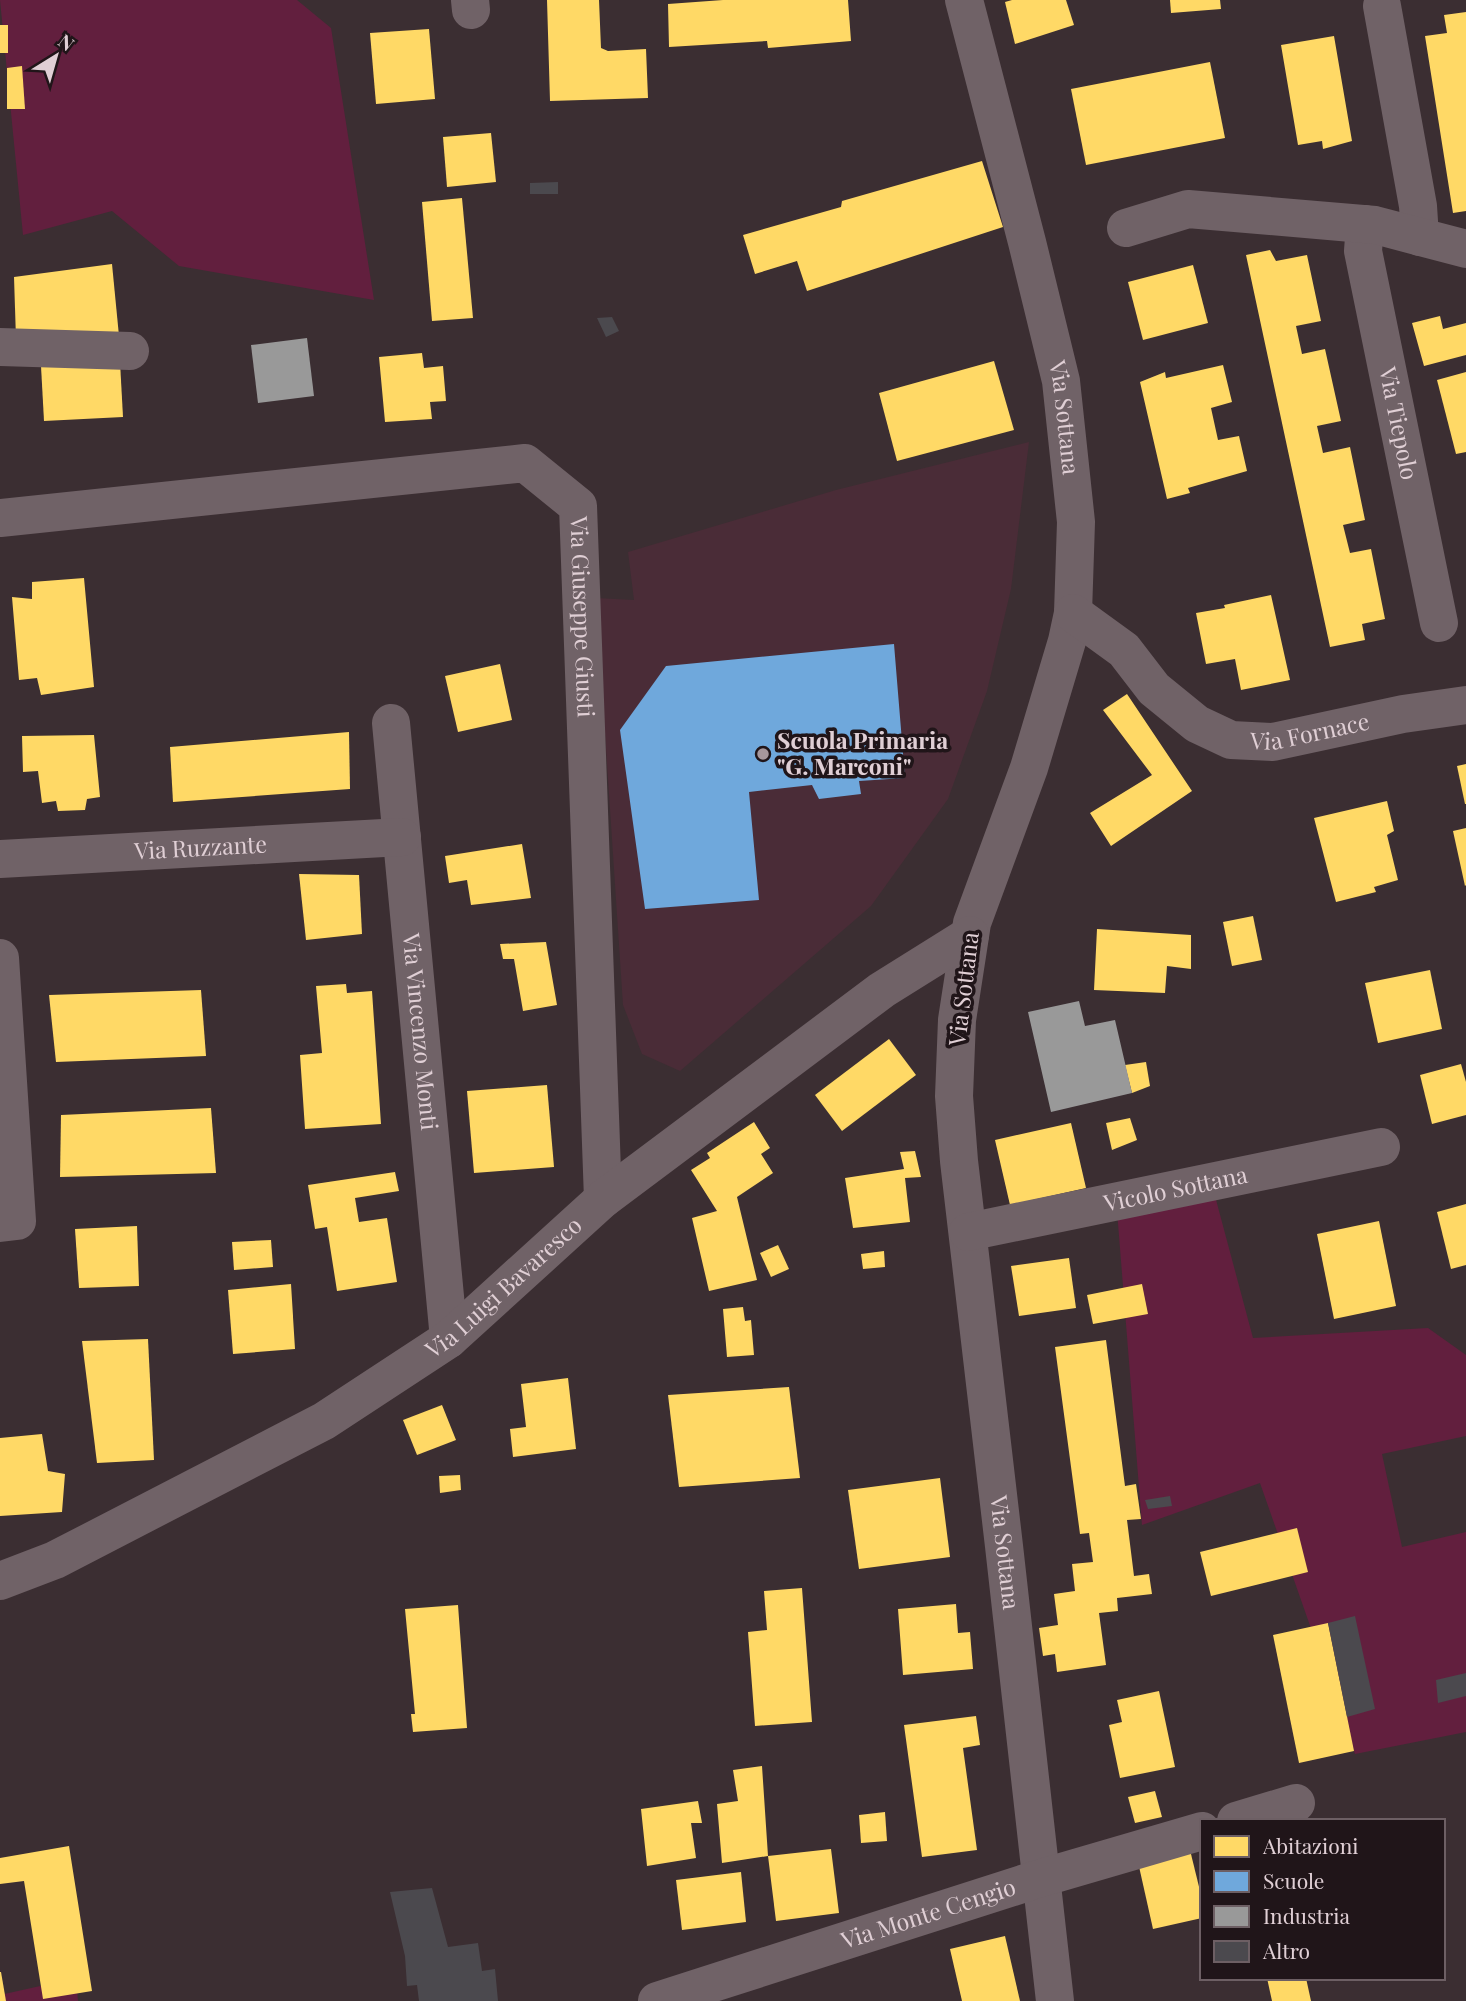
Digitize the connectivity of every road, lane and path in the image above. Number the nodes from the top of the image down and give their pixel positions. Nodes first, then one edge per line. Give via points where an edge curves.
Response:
1 (964, 0) edge
2 (1382, 6) dead end
3 (1365, 224) junction
4 (1126, 228) dead end
5 (1420, 237) junction
6 (1466, 249) edge
7 (0, 347) edge
8 (130, 351) dead end
9 (0, 518) edge
10 (1073, 613) junction
11 (1439, 623) dead end
12 (1466, 705) edge
13 (391, 723) dead end
14 (402, 837) junction
15 (0, 859) edge
16 (970, 935) junction
17 (0, 958) edge
18 (1381, 1147) dead end
19 (603, 1199) junction
20 (0, 1223) edge
21 (968, 1232) junction
22 (449, 1339) junction
23 (0, 1581) edge
24 (1296, 1803) dead end
25 (1243, 1819) edge
26 (1200, 1832) edge
27 (1041, 1878) junction
28 (657, 2001) edge
29 (1055, 2001) edge

1 - 10 street, Via Sottana via 1061,381 1076,522
2 - 5 street
3 - 4 street via 1188,209
3 - 5 street
3 - 11 street, Via Tiepolo via 1363,251
5 - 6 street
7 - 8 street
9 - 19 street, Via Giuseppe Giusti via 525,463 578,506
10 - 12 street, Via Fornace via 1124,650 1154,689 1197,724 1231,740 1273,741
10 - 16 street, Via Sottana via 1029,768
13 - 14 street, Via Vincenzo Monti
14 - 15 street, Via Ruzzante
14 - 22 street, Via Vincenzo Monti
16 - 19 street, Via Luigi Bavaresco via 883,990
16 - 21 street, Via Sottana via 957,1020 954,1096
17 - 20 street via 18,1221
18 - 21 street, Vicolo Sottana
19 - 22 street, Via Luigi Bavaresco
21 - 27 street, Via Sottana
22 - 23 street, Via Luigi Bavaresco via 324,1421 55,1560
24 - 25 street
26 - 27 street, Via Monte Cengio
27 - 28 street, Via Monte Cengio
27 - 29 street, Via Sottana

